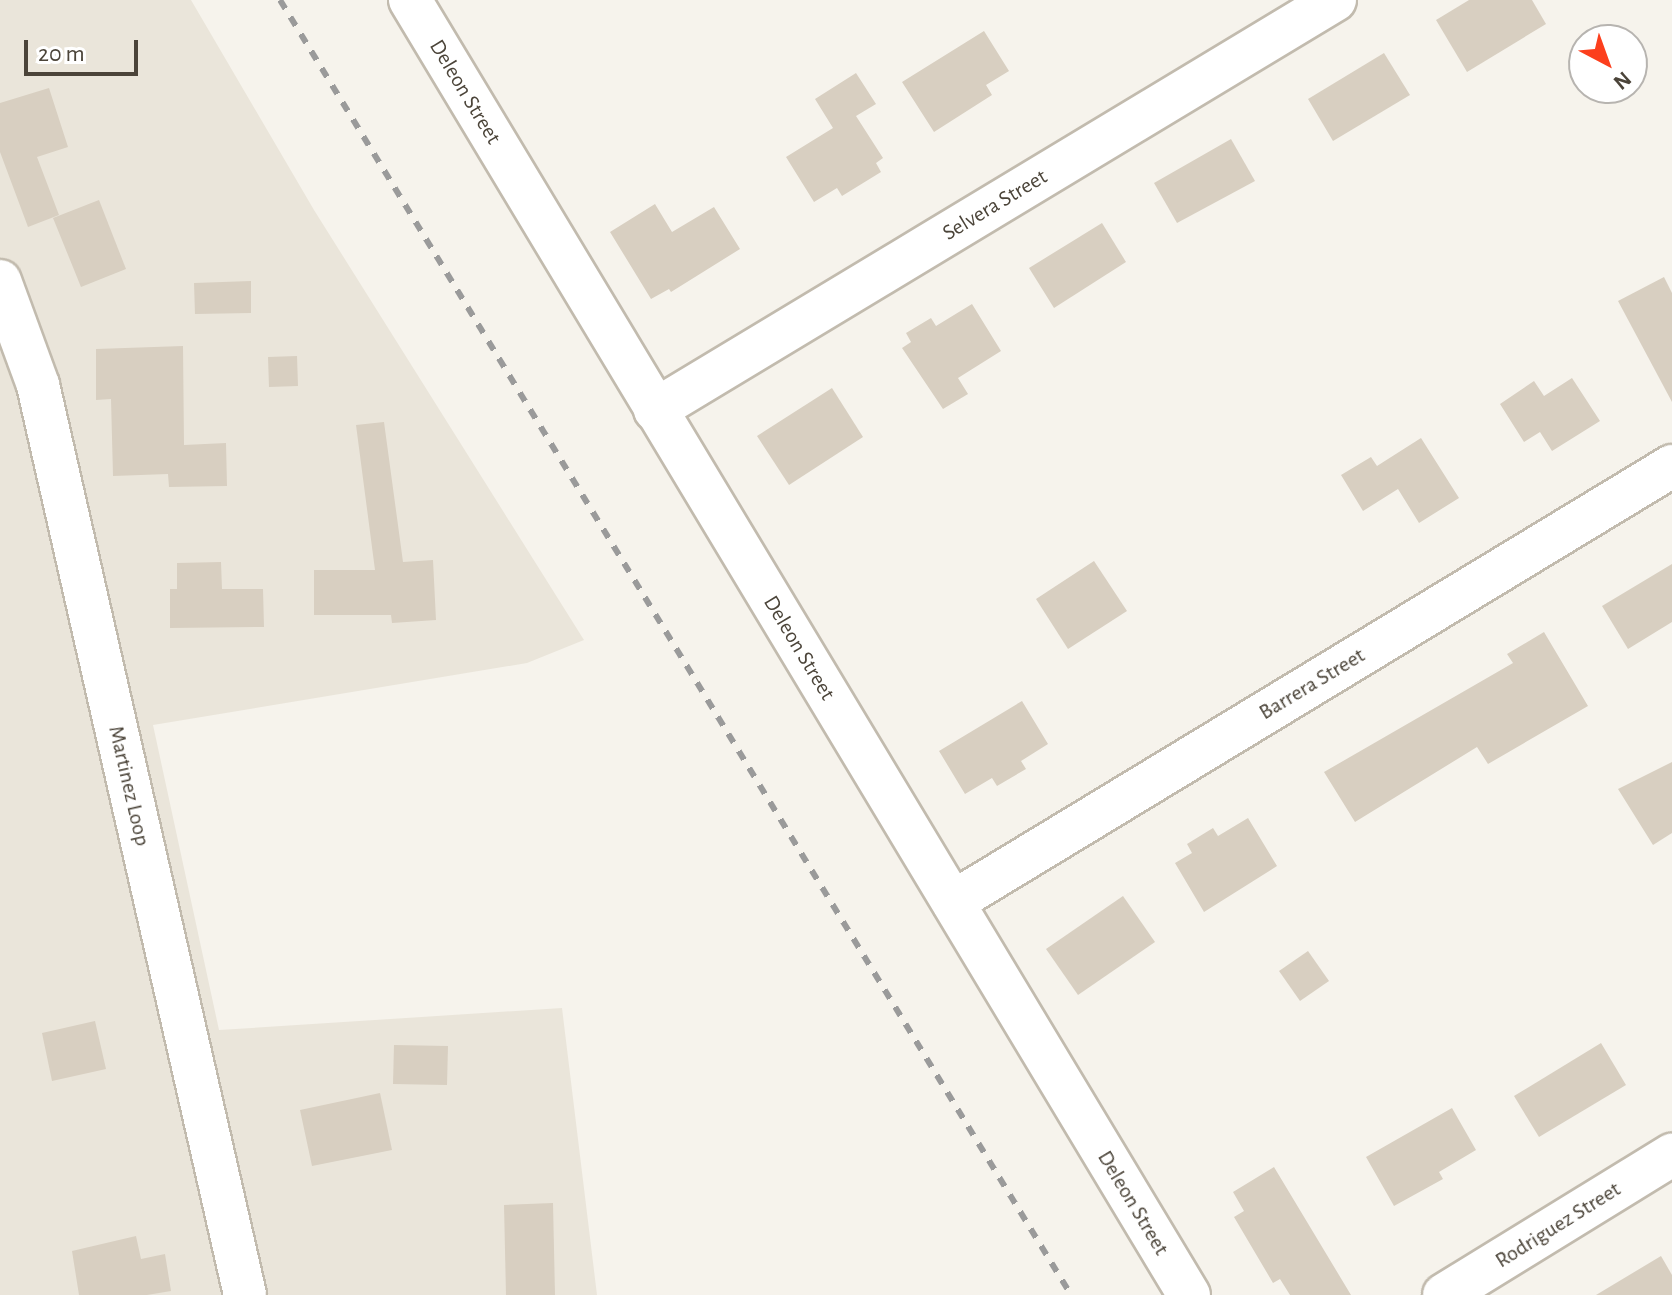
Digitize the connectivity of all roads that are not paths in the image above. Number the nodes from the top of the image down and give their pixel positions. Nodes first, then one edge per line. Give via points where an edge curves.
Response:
1 (410, 0) edge
2 (1335, 0) edge
3 (0, 281) edge
4 (655, 410) junction
5 (1672, 466) edge
6 (953, 902) junction
7 (1672, 1155) edge
8 (245, 1295) edge
9 (1189, 1295) edge
10 (1444, 1295) edge

1 - 4 street, Deleon Street
2 - 4 street, Selvera Street
3 - 8 street, Martinez Loop via 38,385
4 - 6 street, Deleon Street
5 - 6 street, Barrera Street
6 - 9 street, Deleon Street
7 - 10 street, Rodriguez Street

